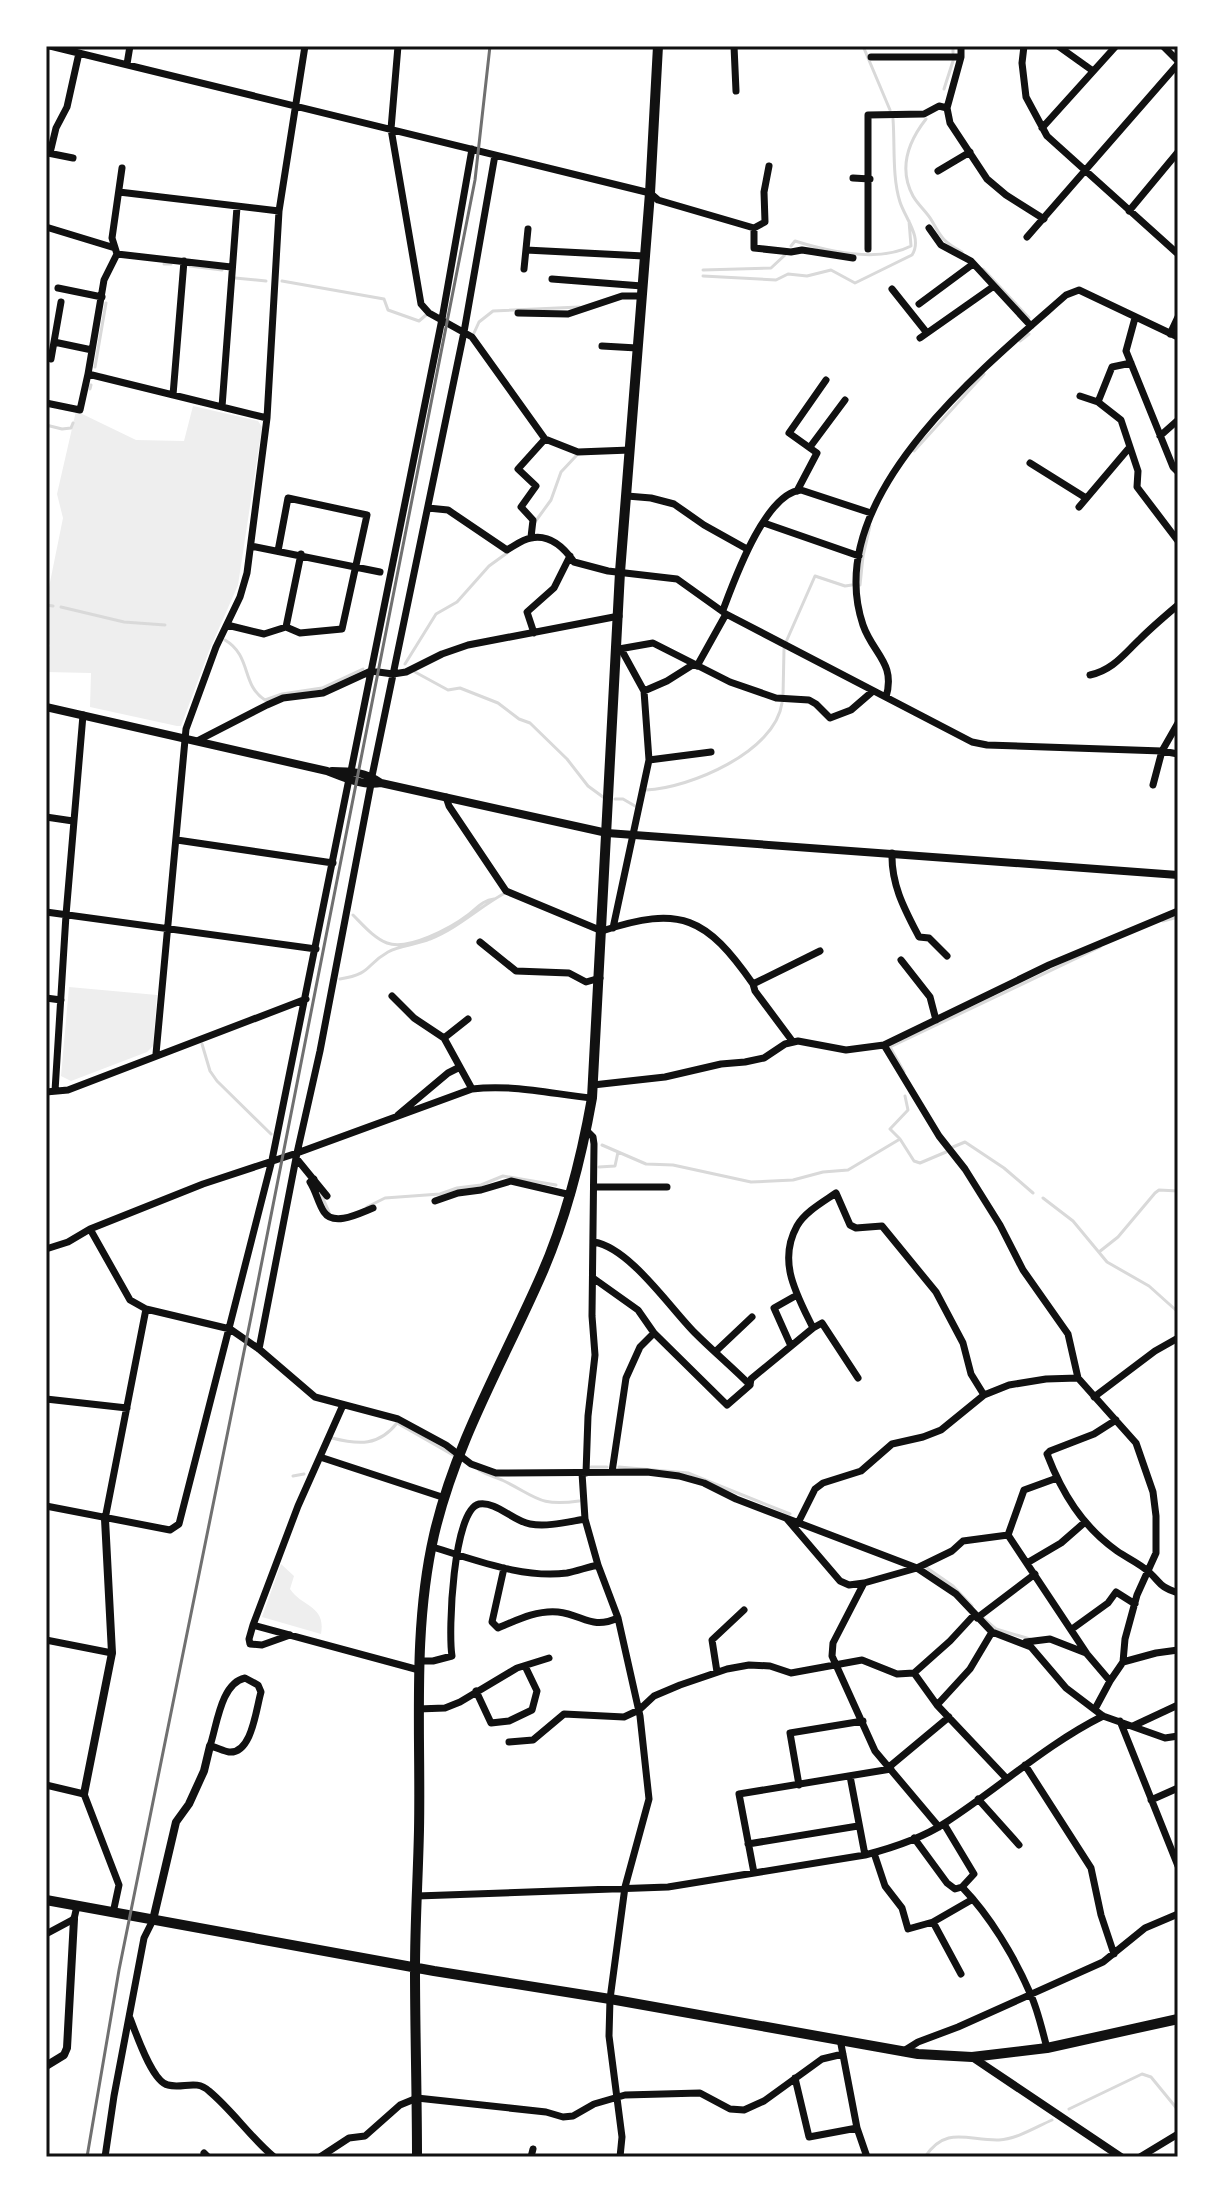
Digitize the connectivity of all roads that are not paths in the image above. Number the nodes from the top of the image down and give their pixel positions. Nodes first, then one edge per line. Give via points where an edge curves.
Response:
1 (50, 46) edge
2 (130, 46) edge
3 (305, 46) edge
4 (398, 46) edge
5 (658, 46) edge
6 (735, 46) edge
7 (961, 46) edge
8 (1024, 46) edge
9 (1058, 46) edge
10 (1116, 46) edge
11 (1163, 46) edge
12 (79, 53) junction
13 (871, 57) dead end
14 (961, 57) junction
15 (1178, 63) edge
16 (127, 64) junction
17 (1093, 71) junction
18 (736, 91) dead end
19 (297, 108) junction
20 (947, 108) junction
21 (1042, 128) junction
22 (391, 129) junction
23 (472, 149) junction
24 (970, 152) junction
25 (1178, 152) edge
26 (48, 153) edge
27 (495, 155) junction
28 (73, 158) dead end
29 (769, 166) dead end
30 (122, 168) dead end
31 (938, 171) dead end
32 (1085, 172) junction
33 (853, 178) dead end
34 (870, 179) junction
35 (119, 192) junction
36 (650, 193) junction
37 (237, 207) junction
38 (279, 211) junction
39 (1129, 211) junction
40 (1044, 219) junction
41 (46, 227) edge
42 (754, 228) junction
43 (929, 228) dead end
44 (528, 229) dead end
45 (1027, 237) dead end
46 (868, 249) dead end
47 (526, 250) junction
48 (1177, 250) edge
49 (116, 251) junction
50 (828, 255) junction
51 (644, 256) junction
52 (853, 258) dead end
53 (184, 261) junction
54 (973, 264) junction
55 (826, 265) dead end
56 (231, 267) junction
57 (524, 269) dead end
58 (552, 279) dead end
59 (994, 286) junction
60 (58, 288) dead end
61 (892, 289) dead end
62 (642, 291) junction
63 (102, 297) junction
64 (919, 304) dead end
65 (63, 308) dead end
66 (518, 313) dead end
67 (1178, 317) edge
68 (1135, 318) junction
69 (442, 319) junction
70 (1031, 326) junction
71 (464, 332) junction
72 (927, 333) junction
73 (1174, 336) edge
74 (920, 338) dead end
75 (54, 342) junction
76 (602, 346) dead end
77 (637, 348) junction
78 (92, 350) junction
79 (51, 359) dead end
80 (1131, 363) junction
81 (88, 374) junction
82 (826, 380) dead end
83 (173, 395) junction
84 (1080, 396) dead end
85 (845, 400) dead end
86 (1098, 402) junction
87 (46, 403) edge
88 (222, 407) junction
89 (267, 418) junction
90 (1178, 420) edge
91 (1160, 436) junction
92 (545, 439) junction
93 (810, 447) junction
94 (1129, 448) junction
95 (630, 450) junction
96 (1030, 463) dead end
97 (1178, 472) edge
98 (797, 491) junction
99 (627, 496) junction
100 (1086, 498) junction
101 (1079, 507) dead end
102 (428, 508) junction
103 (871, 513) junction
104 (764, 523) junction
105 (531, 537) junction
106 (1178, 541) edge
107 (251, 546) junction
108 (747, 549) junction
109 (278, 551) junction
110 (301, 554) junction
111 (570, 556) junction
112 (859, 556) junction
113 (356, 567) junction
114 (380, 572) dead end
115 (620, 572) junction
116 (1178, 605) edge
117 (725, 612) junction
118 (619, 616) junction
119 (227, 625) junction
120 (286, 627) junction
121 (534, 633) junction
122 (619, 649) junction
123 (696, 665) junction
124 (371, 671) junction
125 (393, 674) junction
126 (1090, 675) dead end
127 (644, 691) junction
128 (873, 691) junction
129 (886, 697) junction
130 (46, 707) edge
131 (83, 715) junction
132 (1178, 723) edge
133 (184, 738) junction
134 (197, 741) junction
135 (1162, 751) junction
136 (711, 752) dead end
137 (1178, 754) edge
138 (649, 760) junction
139 (350, 775) junction
140 (372, 780) junction
141 (1153, 785) dead end
142 (446, 797) junction
143 (46, 817) edge
144 (73, 821) junction
145 (607, 833) junction
146 (633, 835) junction
147 (177, 840) junction
148 (892, 853) junction
149 (333, 863) junction
150 (1178, 875) edge
151 (1178, 911) edge
152 (46, 912) edge
153 (66, 915) junction
154 (166, 928) junction
155 (608, 929) junction
156 (480, 942) dead end
157 (316, 949) junction
158 (820, 951) dead end
159 (947, 956) dead end
160 (901, 960) dead end
161 (600, 978) junction
162 (753, 984) junction
163 (392, 996) dead end
164 (46, 998) edge
165 (306, 999) junction
166 (61, 1000) junction
167 (468, 1019) dead end
168 (936, 1020) junction
169 (444, 1038) junction
170 (793, 1042) junction
171 (884, 1045) junction
172 (156, 1054) junction
173 (460, 1067) junction
174 (593, 1085) junction
175 (472, 1089) junction
176 (50, 1092) edge
177 (592, 1098) junction
178 (397, 1116) junction
179 (586, 1130) junction
180 (296, 1156) junction
181 (272, 1160) junction
182 (312, 1180) junction
183 (595, 1187) junction
184 (667, 1187) dead end
185 (571, 1195) junction
186 (327, 1196) dead end
187 (435, 1201) dead end
188 (373, 1208) dead end
189 (90, 1229) junction
190 (594, 1242) junction
191 (46, 1249) edge
192 (593, 1278) junction
193 (797, 1295) junction
194 (146, 1309) junction
195 (752, 1317) dead end
196 (813, 1328) junction
197 (230, 1329) junction
198 (654, 1333) junction
199 (1178, 1338) edge
200 (791, 1346) junction
201 (259, 1349) junction
202 (715, 1352) junction
203 (858, 1378) dead end
204 (1078, 1378) junction
205 (750, 1385) junction
206 (984, 1395) junction
207 (1094, 1397) junction
208 (46, 1399) edge
209 (343, 1405) junction
210 (127, 1408) junction
211 (1116, 1420) junction
212 (460, 1454) junction
213 (320, 1457) junction
214 (612, 1472) junction
215 (584, 1473) junction
216 (1057, 1478) junction
217 (445, 1498) junction
218 (46, 1506) edge
219 (786, 1517) junction
220 (105, 1519) junction
221 (585, 1519) junction
222 (799, 1521) junction
223 (1085, 1522) junction
224 (1008, 1535) junction
225 (432, 1547) junction
226 (457, 1554) junction
227 (1027, 1563) junction
228 (598, 1565) junction
229 (504, 1568) junction
230 (917, 1568) junction
231 (1149, 1572) junction
232 (1035, 1574) junction
233 (864, 1583) junction
234 (1178, 1593) edge
235 (1135, 1604) junction
236 (744, 1610) dead end
237 (975, 1616) junction
238 (618, 1618) junction
239 (253, 1625) junction
240 (1072, 1629) junction
241 (992, 1632) junction
242 (290, 1635) junction
243 (46, 1640) edge
244 (1023, 1643) junction
245 (1178, 1650) edge
246 (112, 1653) junction
247 (1087, 1654) junction
248 (549, 1658) dead end
249 (1123, 1662) junction
250 (836, 1665) junction
251 (420, 1666) junction
252 (525, 1666) junction
253 (717, 1672) junction
254 (914, 1673) junction
255 (1110, 1681) junction
256 (476, 1691) junction
257 (937, 1705) junction
258 (1178, 1705) edge
259 (418, 1709) junction
260 (1095, 1709) junction
261 (639, 1710) junction
262 (1103, 1716) junction
263 (949, 1717) junction
264 (863, 1721) junction
265 (1120, 1721) junction
266 (1133, 1726) junction
267 (1178, 1736) edge
268 (509, 1742) dead end
269 (210, 1746) junction
270 (1025, 1765) junction
271 (890, 1768) junction
272 (850, 1776) junction
273 (1006, 1778) junction
274 (46, 1785) edge
275 (799, 1785) junction
276 (1178, 1788) edge
277 (84, 1794) junction
278 (978, 1799) junction
279 (1151, 1800) junction
280 (941, 1825) junction
281 (858, 1826) junction
282 (914, 1838) junction
283 (748, 1844) junction
284 (1019, 1845) dead end
285 (869, 1854) junction
286 (1178, 1866) edge
287 (754, 1873) junction
288 (625, 1887) junction
289 (962, 1887) junction
290 (417, 1896) junction
291 (973, 1899) junction
292 (46, 1900) edge
293 (77, 1906) junction
294 (113, 1913) junction
295 (1178, 1914) edge
296 (74, 1919) junction
297 (153, 1920) junction
298 (933, 1922) junction
299 (46, 1934) edge
300 (1114, 1954) junction
301 (415, 1968) junction
302 (961, 1974) dead end
303 (1031, 1995) junction
304 (610, 1999) junction
305 (129, 2016) junction
306 (1178, 2019) edge
307 (840, 2039) junction
308 (1047, 2048) junction
309 (902, 2052) junction
310 (843, 2054) junction
311 (972, 2057) junction
312 (46, 2066) edge
313 (795, 2078) junction
314 (417, 2098) junction
315 (615, 2098) junction
316 (857, 2128) junction
317 (1178, 2134) edge
318 (105, 2157) edge
319 (274, 2157) edge
320 (320, 2157) edge
321 (417, 2157) edge
322 (620, 2157) edge
323 (867, 2157) edge
324 (1121, 2157) edge
325 (1140, 2157) edge

1 - 12 street
2 - 16 street
3 - 19 street
4 - 22 street
5 - 36 main road
6 - 18 street
7 - 14 street
8 - 21 street via 1026,97
9 - 17 street
10 - 17 street
11 - 15 street
12 - 16 street
12 - 26 street via 67,107
13 - 14 street
14 - 20 street
15 - 32 street
16 - 19 street
17 - 21 street
19 - 22 street
19 - 38 street
20 - 24 street via 950,123
20 - 34 street via 868,115
21 - 32 street
22 - 23 street
22 - 69 street via 418,298 429,313
23 - 27 street
23 - 69 street
24 - 31 street
24 - 40 street via 987,179
25 - 39 street
26 - 28 street
27 - 36 street
27 - 71 street
29 - 42 street via 767,217
30 - 35 street
32 - 39 street
32 - 40 street
33 - 34 street
34 - 46 street
35 - 37 street
35 - 49 street via 112,238
36 - 42 street via 658,200
36 - 51 main road
37 - 38 street
37 - 56 street
38 - 89 street
39 - 48 street
40 - 45 street
41 - 49 street
42 - 50 street via 754,248 775,255 802,250
43 - 54 street via 941,245
44 - 47 street
47 - 51 street
47 - 57 street
49 - 53 street
49 - 63 street
50 - 52 street
50 - 55 street
51 - 62 main road
53 - 56 street
53 - 83 street
54 - 59 street
54 - 64 street
56 - 88 street
58 - 62 street
59 - 70 street
59 - 72 street
60 - 63 street via 74,287
61 - 72 street
62 - 66 street via 568,314
62 - 77 main road
63 - 78 street
65 - 75 street
67 - 73 street
68 - 70 street via 1079,290
68 - 73 street
68 - 80 street via 1126,351
69 - 71 street
69 - 124 street
70 - 103 street via 988,363 906,454
71 - 92 street
71 - 102 street
72 - 74 street
75 - 78 street
75 - 79 street
76 - 77 street
77 - 95 main road
78 - 81 street
80 - 86 street via 1112,367
80 - 91 street
81 - 83 street
81 - 87 street via 80,410
82 - 93 street via 789,433
83 - 88 street
84 - 86 street
85 - 93 street
86 - 94 street via 1121,420
88 - 89 street
89 - 107 street
90 - 91 street
91 - 97 street
92 - 95 street via 578,452
92 - 105 street via 518,469 536,486 521,507 533,520
93 - 98 street via 817,453
94 - 100 street
94 - 106 street via 1138,471 1137,487
95 - 99 main road
96 - 100 street
98 - 103 street
98 - 104 street via 779,502
99 - 108 street via 674,504
99 - 115 main road
100 - 101 street
102 - 105 street via 448,510 507,550
102 - 125 street
103 - 112 street
104 - 108 street
104 - 112 street
105 - 111 street via 565,548
107 - 109 street
107 - 119 street
108 - 117 street
109 - 110 street
109 - 113 street via 288,498 367,515
110 - 113 street
110 - 120 street
111 - 115 street via 574,562
111 - 121 street via 554,588 527,612
112 - 129 street via 856,584 863,625 884,660 890,682
113 - 114 street
113 - 120 street via 342,629 300,633
115 - 117 street via 677,579
115 - 118 main road
116 - 126 street via 1121,660
117 - 123 street
117 - 128 street
118 - 121 street
118 - 122 main road
119 - 120 street via 264,634
119 - 133 street
121 - 125 street via 468,645
122 - 123 street via 653,643
122 - 127 street
122 - 145 main road
123 - 127 street
123 - 128 street via 776,698 809,700 830,718 851,710
124 - 125 street
124 - 134 street via 323,693 283,698
124 - 139 street
125 - 140 street
127 - 138 street
128 - 129 street
129 - 135 street via 987,745
130 - 131 street
131 - 133 street
131 - 144 street
132 - 135 street
133 - 134 street
133 - 147 street
134 - 139 street
135 - 137 street
135 - 141 street
136 - 138 street
138 - 146 street
139 - 140 street
139 - 149 street
140 - 142 street
140 - 180 street
142 - 145 street
142 - 155 street via 506,891
143 - 144 street
144 - 153 street
145 - 146 street
145 - 155 main road
146 - 148 street
146 - 155 street
147 - 149 street
147 - 154 street
148 - 150 street
148 - 159 street via 898,894 919,937 929,938
149 - 157 street
151 - 168 street
152 - 153 street
153 - 154 street
153 - 166 street
154 - 157 street
154 - 172 street
155 - 161 main road
155 - 162 street via 654,918 688,920 731,953
156 - 161 street via 516,971 569,973 586,982
157 - 165 street
158 - 162 street
160 - 168 street via 930,997
161 - 174 main road
162 - 170 street
163 - 169 street
164 - 166 street
165 - 172 street
165 - 181 street
166 - 176 street
167 - 169 street
168 - 171 street
169 - 173 street
170 - 171 street via 846,1050
170 - 174 street via 764,1058
171 - 204 street via 1068,1334
172 - 176 street via 68,1090
173 - 175 street
173 - 178 street
174 - 177 main road
175 - 177 street
175 - 178 street
177 - 179 main road
178 - 180 street
179 - 183 street via 593,1137
179 - 185 main road
180 - 181 street
180 - 182 street
180 - 201 street
181 - 189 street
181 - 197 street
182 - 186 street
182 - 188 street via 329,1217
183 - 184 street
183 - 190 street
185 - 187 street via 511,1181
185 - 212 main road via 542,1275
189 - 191 street
189 - 194 street via 130,1300
190 - 192 street
190 - 202 street via 641,1273
192 - 198 street via 638,1310
192 - 215 street via 595,1355
193 - 196 street
193 - 200 street via 774,1308
193 - 206 street via 788,1272 797,1226 836,1193 850,1225 882,1226 936,1292
194 - 197 street
194 - 210 street
195 - 202 street
196 - 200 street
196 - 203 street via 822,1323
197 - 201 street
197 - 220 street via 179,1524 170,1530
198 - 205 street via 727,1405
198 - 214 street via 640,1347 626,1378
199 - 207 street
200 - 205 street
201 - 209 street via 315,1397
202 - 205 street
204 - 206 street via 1021,1383
204 - 207 street
206 - 222 street via 941,1430 892,1444 861,1471 823,1483
207 - 211 street
208 - 210 street
209 - 212 street via 398,1419
209 - 213 street
210 - 220 street
211 - 216 street via 1050,1451
211 - 231 street via 1136,1443 1153,1492 1156,1553
212 - 215 street via 496,1473
212 - 217 main road
213 - 217 street
213 - 239 street
214 - 215 street
214 - 219 street via 679,1476
215 - 221 street
216 - 223 street
216 - 224 street via 1024,1490
217 - 225 main road
218 - 220 street
219 - 222 street
219 - 233 street via 840,1581
220 - 246 street
221 - 226 street via 531,1524 492,1505 474,1506
221 - 228 street
222 - 230 street
223 - 227 street
223 - 231 street
224 - 227 street
224 - 230 street via 963,1541
225 - 226 street
225 - 251 main road
226 - 229 street
226 - 251 street via 452,1656
227 - 232 street
228 - 229 street via 566,1573
228 - 238 street
229 - 238 street via 492,1622 498,1628 543,1613 595,1624
230 - 233 street
230 - 237 street via 956,1594
231 - 234 street via 1161,1588
231 - 235 street
232 - 237 street
232 - 240 street
233 - 250 street via 833,1643
235 - 240 street via 1116,1592
235 - 249 street
236 - 253 street via 712,1640
237 - 241 street
237 - 254 street
238 - 261 street
239 - 242 street
239 - 242 street via 250,1644
240 - 247 street
241 - 244 street
241 - 257 street via 970,1669
242 - 251 street
243 - 246 street
244 - 247 street via 1050,1639
244 - 260 street via 1066,1688
245 - 249 street
246 - 277 street
247 - 255 street
248 - 252 street
249 - 255 street
250 - 253 street via 791,1673 749,1665
250 - 254 street via 862,1660 897,1674
250 - 264 street
251 - 259 main road
252 - 256 street
252 - 256 street via 537,1691 532,1710 491,1723
253 - 261 street via 654,1696
254 - 257 street
255 - 260 street
256 - 259 street via 445,1708
257 - 263 street
258 - 266 street
259 - 290 main road
260 - 262 street
261 - 268 street via 624,1717 564,1714 533,1740
261 - 288 street via 649,1799
262 - 265 street
262 - 270 street
263 - 271 street
263 - 273 street
264 - 271 street via 875,1751
264 - 275 street via 790,1733
265 - 266 street
265 - 279 street
266 - 267 street via 1165,1738
269 - 269 street via 228,1689 238,1680 252,1680 261,1692 246,1744 229,1752
269 - 297 street via 204,1771 176,1822
270 - 273 street
270 - 300 street via 1091,1868
271 - 272 street
271 - 280 street
272 - 275 street
272 - 281 street
273 - 278 street
274 - 277 street
275 - 283 street via 739,1794
276 - 279 street
277 - 294 street via 119,1885
278 - 280 street
278 - 284 street
279 - 286 street
280 - 282 street
280 - 289 street via 974,1874
281 - 283 street
281 - 285 street
282 - 285 street
282 - 289 street via 947,1883
283 - 287 street
285 - 287 street
285 - 298 street via 902,1908 908,1929
287 - 288 street via 668,1887
288 - 290 street
288 - 304 street
289 - 291 street
290 - 301 main road
291 - 298 street
291 - 303 street
292 - 293 main road
293 - 294 main road
293 - 296 street
294 - 297 main road
295 - 300 street via 1145,1928
296 - 299 street
296 - 312 street via 67,2048
297 - 301 main road
297 - 305 street via 144,1938
298 - 302 street
300 - 303 street
301 - 304 main road
301 - 314 main road
303 - 308 street
303 - 309 street
304 - 307 main road
304 - 315 street
305 - 318 street
305 - 319 street via 156,2078 166,2086 199,2084
306 - 308 main road
307 - 309 main road
307 - 310 street
308 - 311 main road
309 - 311 main road
310 - 313 street via 822,2059
310 - 316 street
311 - 324 street
313 - 315 street via 744,2110 730,2109 700,2093
313 - 316 street via 809,2137
314 - 315 street via 563,2117
314 - 320 street via 400,2105 365,2136 349,2138
314 - 321 main road
315 - 322 street
316 - 323 street
317 - 325 street

